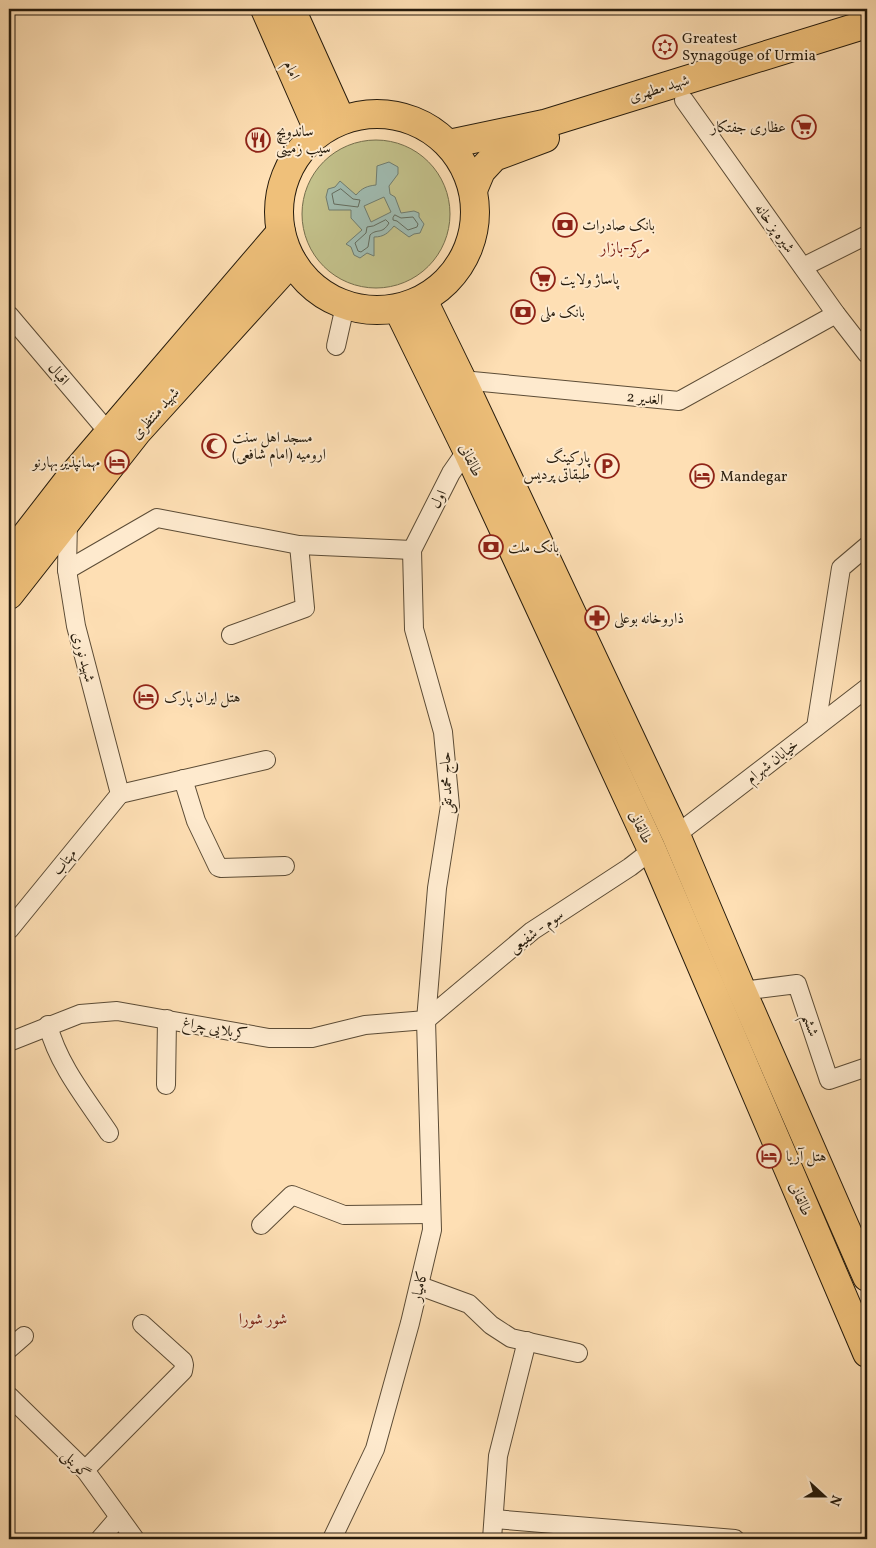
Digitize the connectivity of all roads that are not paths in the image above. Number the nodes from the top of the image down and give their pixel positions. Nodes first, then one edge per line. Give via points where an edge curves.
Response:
1 (265, 9) edge
2 (291, 9) edge
3 (867, 24) edge
4 (867, 44) edge
5 (684, 100) junction
6 (330, 126) junction
7 (450, 144) junction
8 (473, 190) junction
9 (280, 232) junction
10 (867, 235) edge
11 (292, 261) junction
12 (803, 267) junction
13 (411, 304) junction
14 (345, 306) junction
15 (9, 314) edge
16 (836, 314) junction
17 (336, 346) dead end
18 (867, 354) edge
19 (462, 380) junction
20 (109, 433) junction
21 (467, 450) junction
22 (77, 489) junction
23 (68, 518) junction
24 (299, 545) junction
25 (867, 546) edge
26 (412, 550) junction
27 (9, 557) edge
28 (67, 570) junction
29 (9, 595) edge
30 (231, 635) dead end
31 (867, 688) edge
32 (816, 727) junction
33 (266, 760) dead end
34 (183, 779) junction
35 (120, 794) junction
36 (676, 835) junction
37 (652, 850) junction
38 (285, 866) dead end
39 (9, 930) edge
40 (742, 991) junction
41 (167, 1019) junction
42 (426, 1020) junction
43 (48, 1025) junction
44 (9, 1042) edge
45 (867, 1067) edge
46 (166, 1085) dead end
47 (109, 1133) dead end
48 (431, 1214) junction
49 (261, 1225) dead end
50 (867, 1277) edge
51 (420, 1286) junction
52 (142, 1324) dead end
53 (24, 1336) dead end
54 (527, 1341) junction
55 (9, 1349) edge
56 (578, 1353) dead end
57 (867, 1353) edge
58 (9, 1396) edge
59 (84, 1470) junction
60 (119, 1517) junction
61 (494, 1519) junction
62 (100, 1539) edge
63 (135, 1539) edge
64 (332, 1539) edge
65 (492, 1539) edge
66 (735, 1539) edge

1 - 6 main road, امام
2 - 6 main road, امام
3 - 7 main road, شهید مطهری via 709,64 544,124
4 - 5 main road, شهید مطهری
5 - 8 main road, شهید مطهری via 540,140 494,157 481,171
5 - 12 street, شیره پز خانه
6 - 7 main road via 364,114 387,113 410,118 432,129
6 - 9 main road via 305,144 285,176 278,212
7 - 8 main road via 464,165
8 - 13 main road via 476,216 471,241 460,265 444,285
9 - 11 main road
9 - 20 main road, شهید منتظری
10 - 12 street
11 - 14 main road via 310,284
11 - 22 main road, شهید منتظری via 138,432
12 - 16 street, شیره پز خانه
13 - 14 main road via 380,311
13 - 19 main road, طالقانی
13 - 21 main road, طالقانی
14 - 17 street
15 - 20 street, اقبال
16 - 18 street, شیره پز خانه
16 - 19 street, 2 الغدیر via 679,402
19 - 36 main road, طالقانی
20 - 22 main road, شهید منتظری
21 - 26 street, اول via 451,472
21 - 37 main road, طالقانی
22 - 23 main road, شهید منتظری
22 - 27 main road, شهید منتظری
23 - 28 street, شهید نوری
23 - 29 main road, شهید منتظری
24 - 26 street
24 - 28 street via 157,518
24 - 30 street via 305,608
25 - 32 street via 841,568
26 - 42 street, حاج محمد تقی via 414,629 443,732 450,806 437,888
28 - 35 street, شهید نوری via 76,626
31 - 32 street, خیابان شهرام
32 - 36 street, خیابان شهرام
33 - 34 street
34 - 35 street
34 - 38 street via 196,821 218,867
35 - 39 street, مهتاب
36 - 37 main road
36 - 40 main road, طالقانی
37 - 42 street, سوم - شفیعی via 532,931
37 - 57 main road, طالقانی
40 - 45 street, ششم via 797,984 829,1080
40 - 50 main road, طالقانی
41 - 42 street, کربلایی چراغ via 269,1038 312,1038 365,1025
41 - 43 street, کربلایی چراغ via 117,1011 80,1014
41 - 46 street
42 - 48 street, کامیار
43 - 44 street, کربلایی چراغ
43 - 47 street via 52,1042
48 - 49 street via 344,1215 292,1195
48 - 51 street, کامیار via 432,1230
51 - 54 street via 469,1304 511,1338
51 - 64 street, کامیار via 375,1449
52 - 59 street via 183,1361 183,1371
53 - 55 street
54 - 56 street
54 - 61 street via 498,1456
58 - 59 street, گوینلی
59 - 60 street, گوینلی
60 - 62 street
60 - 63 street, گوینلی
61 - 65 street
61 - 66 street

